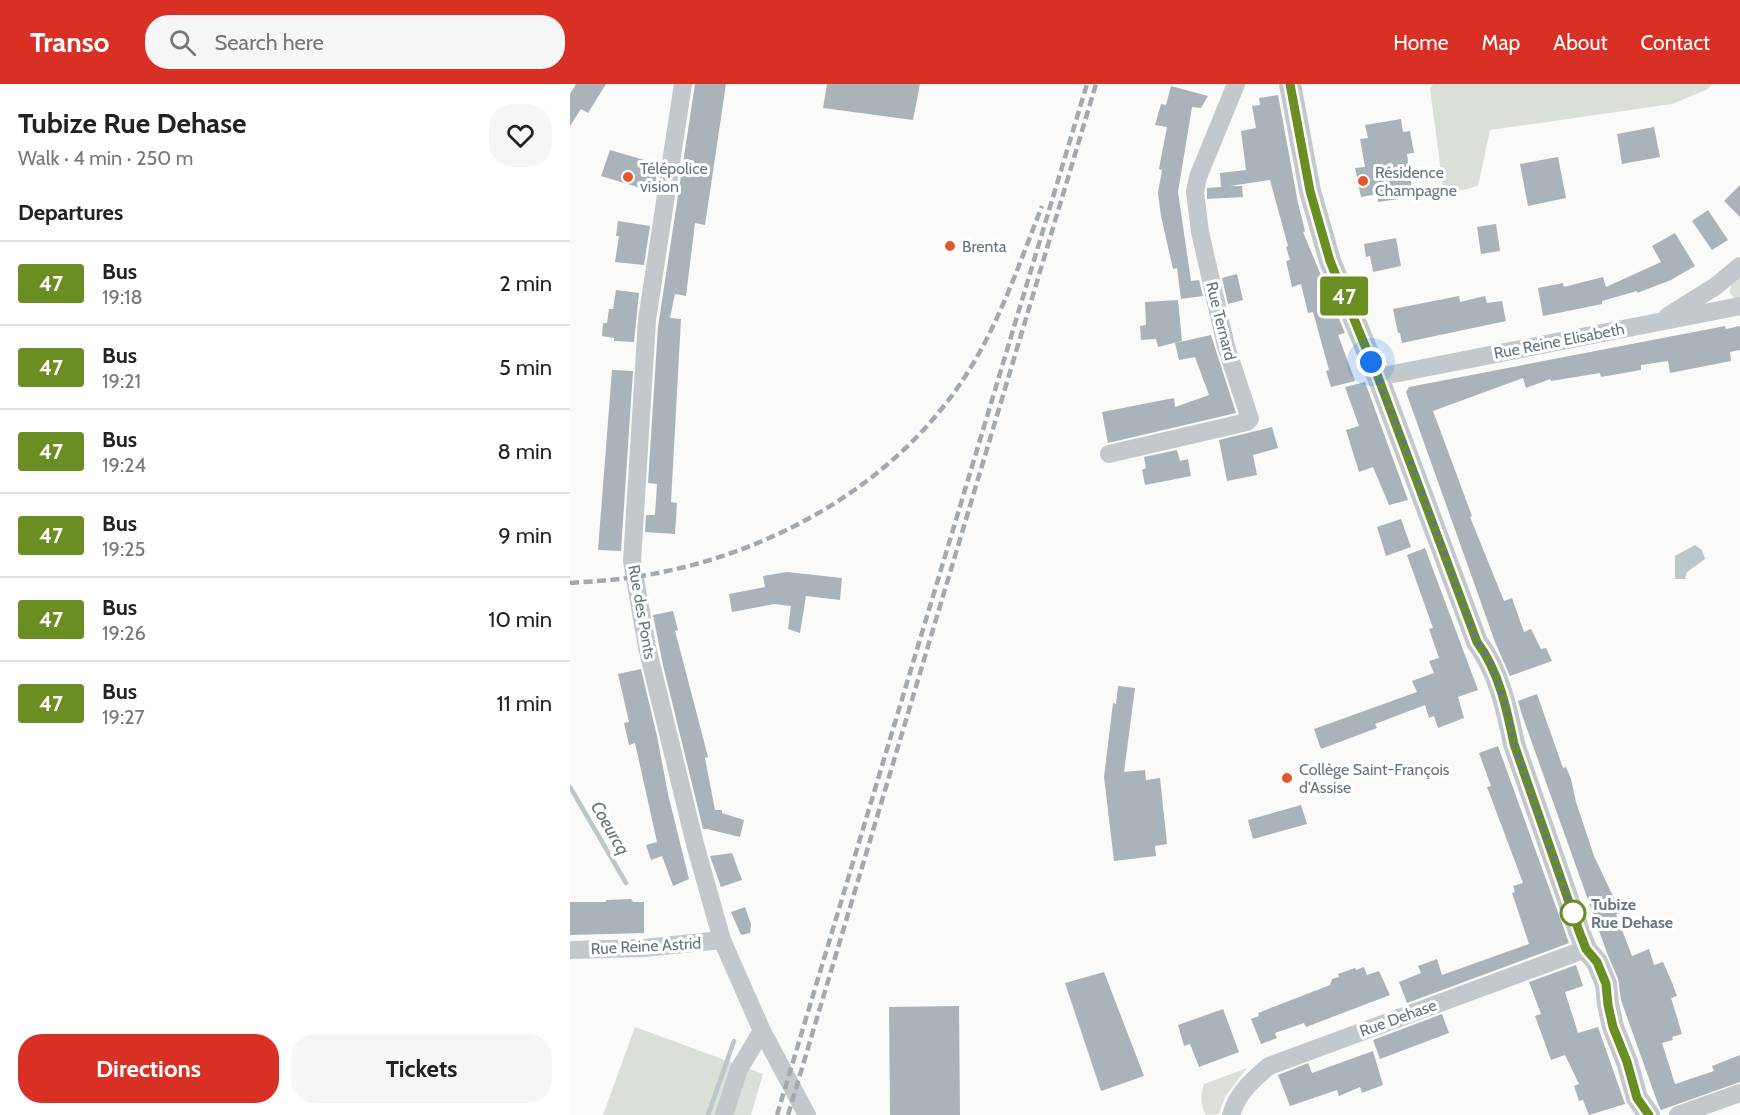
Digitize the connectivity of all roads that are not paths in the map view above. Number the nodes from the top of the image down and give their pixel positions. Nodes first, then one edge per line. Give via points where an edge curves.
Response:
1 (683, 84) edge
2 (1236, 84) edge
3 (1290, 84) edge
4 (1740, 266) edge
5 (1740, 306) edge
6 (1659, 322) junction
7 (1378, 377) junction
8 (1109, 454) dead end
9 (722, 940) junction
10 (1586, 949) junction
11 (570, 950) edge
12 (762, 1031) junction
13 (1740, 1093) edge
14 (724, 1115) edge
15 (807, 1115) edge
16 (1231, 1115) edge
17 (1649, 1115) edge
18 (1678, 1115) edge

1 - 9 street, Rue des Ponts via 646,320 632,561 647,647
2 - 8 street, Rue Ternard via 1195,192 1226,346 1250,419
3 - 7 street via 1318,226
4 - 6 street
5 - 6 street, Rue Reine Elisabeth
6 - 7 street, Rue Reine Elisabeth
7 - 10 street via 1477,642 1493,669 1514,744
9 - 11 street, Rue Reine Astrid
9 - 12 street, Rue des Ponts
10 - 16 street, Rue Dehase via 1269,1066 1248,1084
10 - 17 street via 1597,962 1606,984 1613,1027 1637,1098
12 - 14 street via 738,1069
12 - 15 street, Rue des Ponts
13 - 18 street

